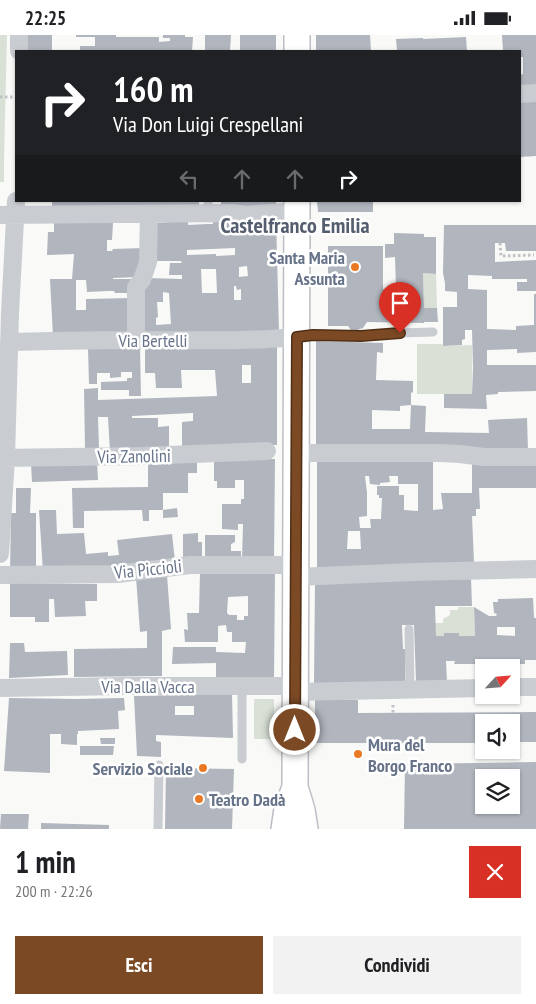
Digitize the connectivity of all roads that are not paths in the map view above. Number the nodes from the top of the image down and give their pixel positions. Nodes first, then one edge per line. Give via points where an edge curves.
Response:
1 (19, 35) edge
2 (297, 35) edge
3 (19, 50) edge
4 (297, 50) edge
5 (536, 93) edge
6 (521, 94) edge
7 (297, 206) edge
8 (208, 208) edge
9 (11, 210) edge
10 (149, 214) junction
11 (433, 332) dead end
12 (297, 337) junction
13 (136, 340) junction
14 (9, 342) junction
15 (267, 451) dead end
16 (296, 453) junction
17 (536, 457) edge
18 (3, 458) edge
19 (0, 554) edge
20 (536, 569) edge
21 (296, 571) junction
22 (0, 575) edge
23 (409, 629) dead end
24 (242, 686) junction
25 (520, 687) edge
26 (536, 687) edge
27 (0, 688) edge
28 (475, 688) edge
29 (295, 689) junction
30 (410, 689) junction
31 (242, 759) dead end
32 (158, 765) dead end
33 (295, 787) junction
34 (158, 829) edge
35 (284, 829) edge
36 (305, 829) edge

1 - 3 street
2 - 4 main road
5 - 6 street
7 - 8 street via 246,215
7 - 12 main road
8 - 10 street
9 - 10 street
9 - 14 street
10 - 13 street via 148,261 142,280 136,287
11 - 12 lane
12 - 13 street, Via Bertelli
12 - 16 main road
13 - 14 street, Via Bertelli
14 - 18 street
15 - 18 street, Via Zanolini
16 - 17 street
16 - 21 main road
18 - 19 street
20 - 21 street, Via Piccioli
21 - 22 street, Via Piccioli via 190,565 117,574
21 - 29 main road
23 - 30 lane
24 - 27 street, Via Dalla Vacca
24 - 29 street, Via Dalla Vacca
24 - 31 lane
25 - 26 street
28 - 30 street, Via Dalla Vacca
29 - 30 street, Via Dalla Vacca
29 - 33 main road
32 - 34 lane
33 - 35 main road
33 - 36 main road

